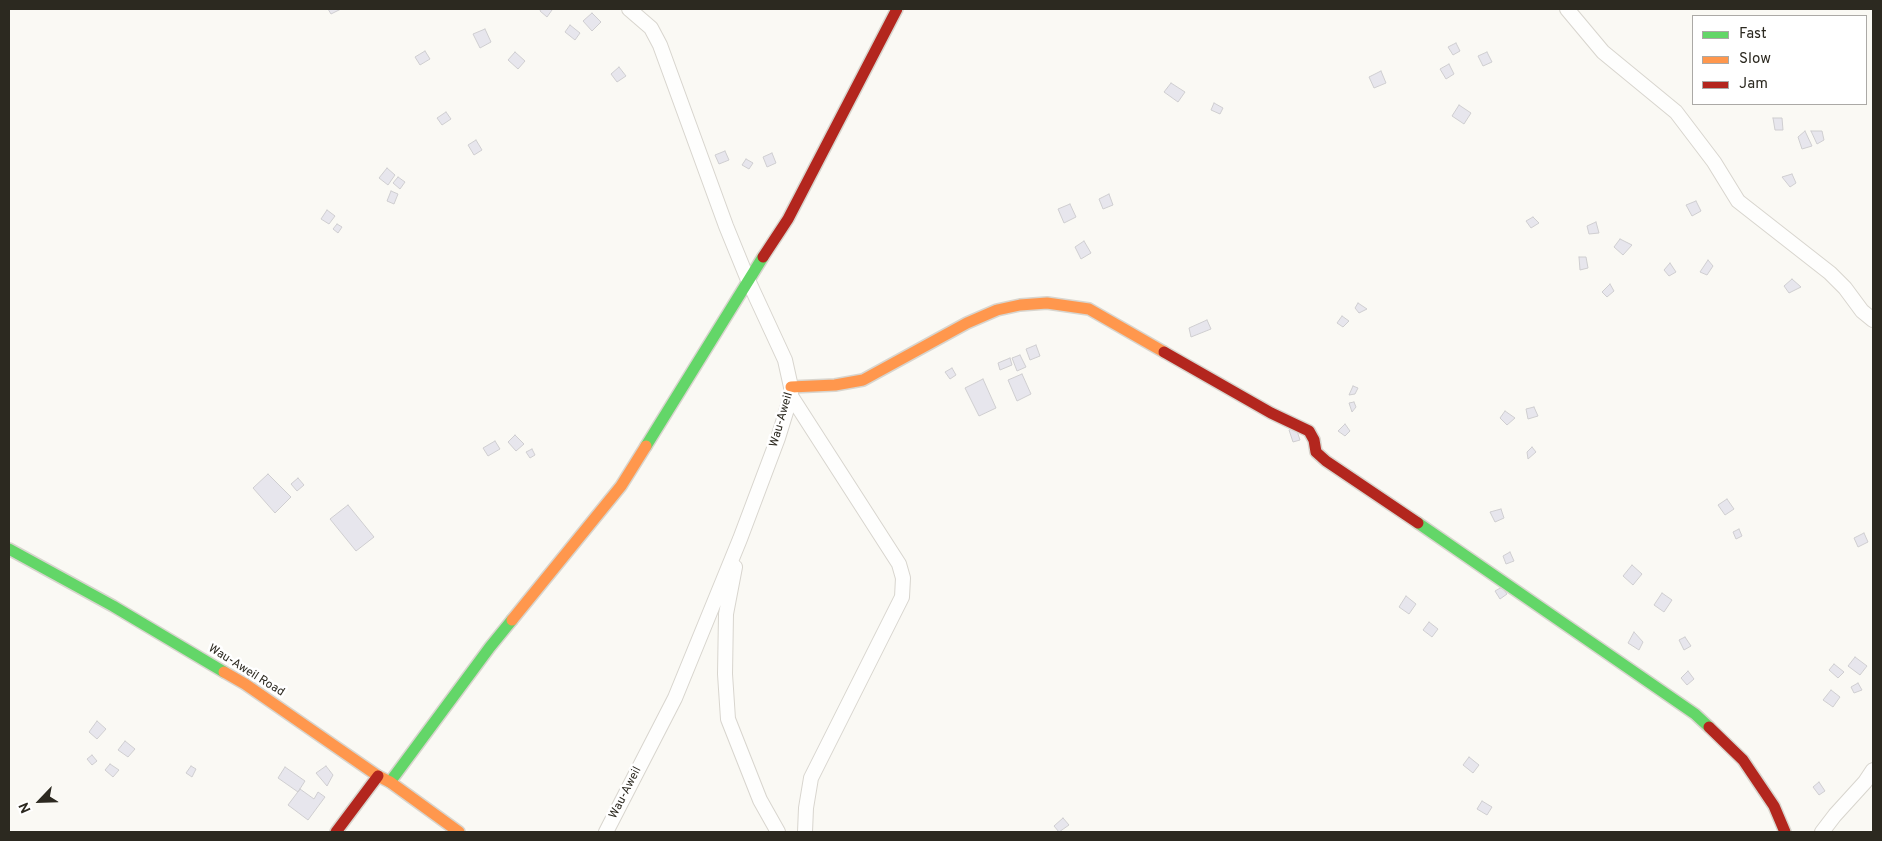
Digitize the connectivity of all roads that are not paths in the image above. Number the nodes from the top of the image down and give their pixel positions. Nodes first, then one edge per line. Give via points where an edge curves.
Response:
1 (629, 9) edge
2 (897, 9) edge
3 (1567, 9) edge
4 (748, 280) junction
5 (1873, 320) edge
6 (791, 391) junction
7 (740, 539) junction
8 (9, 549) edge
9 (1873, 770) edge
10 (378, 776) junction
11 (390, 782) junction
12 (336, 832) edge
13 (459, 832) edge
14 (606, 832) edge
15 (778, 832) edge
16 (805, 832) edge
17 (1785, 832) edge
18 (1822, 832) edge

1 - 4 street, Wau-Aweil via 651,28 660,45
2 - 4 street via 788,219
3 - 5 street via 1603,52 1676,112 1714,162 1738,201 1830,273
4 - 6 street, Wau-Aweil via 785,360
4 - 11 street via 621,486 490,647
6 - 7 street, Wau-Aweil via 778,438
6 - 16 street via 904,578 902,597 811,778
6 - 17 street via 863,380 997,310 1047,303 1089,309 1271,413 1309,431 1316,452 1326,461 1695,714 1743,760 1774,806
7 - 14 street, Wau-Aweil via 675,698
7 - 15 street via 726,614 728,719 760,800
8 - 10 street, Wau-Aweil Road via 245,684
9 - 18 street
10 - 11 street, Wau-Aweil Road
10 - 12 street
11 - 13 street, Wau-Aweil Road

